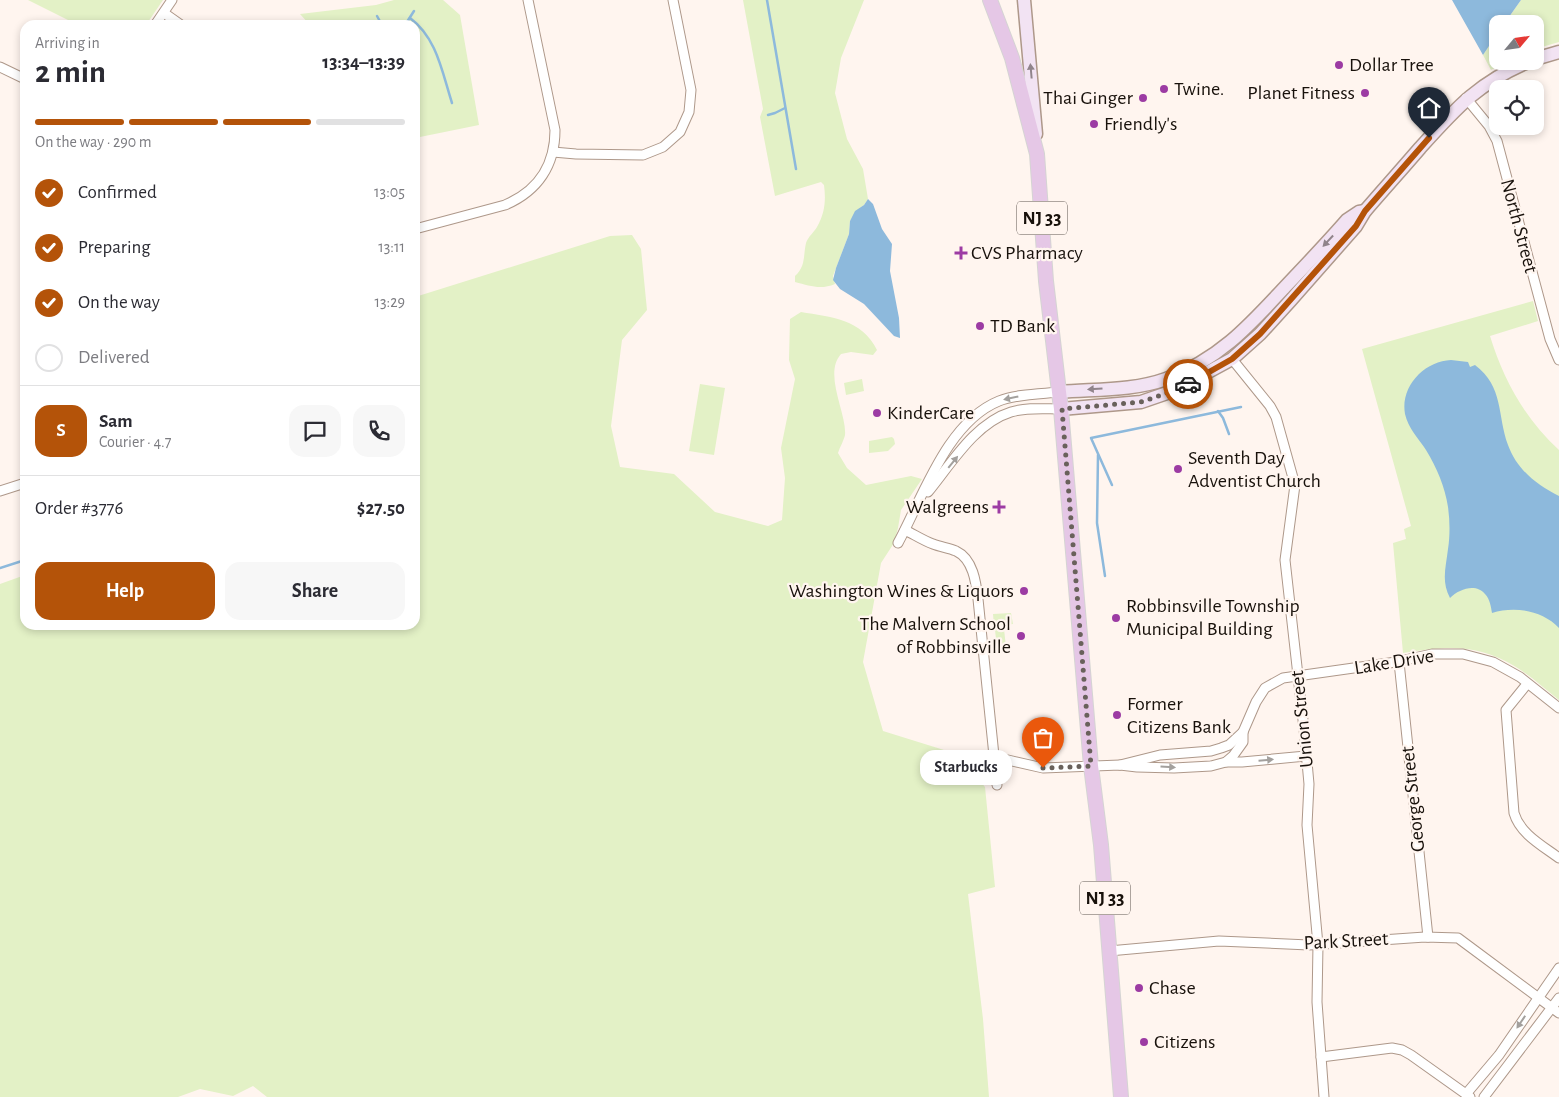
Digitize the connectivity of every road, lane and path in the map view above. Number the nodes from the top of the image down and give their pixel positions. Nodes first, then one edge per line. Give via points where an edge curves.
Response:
1 (172, 0) edge
2 (528, 0) edge
3 (673, 0) edge
4 (990, 0) edge
5 (1024, 0) edge
6 (164, 12) junction
7 (158, 20) edge
8 (174, 20) edge
9 (1559, 52) edge
10 (1544, 56) edge
11 (0, 66) edge
12 (1511, 70) edge
13 (20, 76) edge
14 (1466, 98) junction
15 (553, 152) junction
16 (1037, 154) junction
17 (1365, 211) junction
18 (420, 228) edge
19 (1231, 343) junction
20 (1216, 353) junction
21 (1232, 359) junction
22 (1559, 360) edge
23 (1060, 392) junction
24 (1062, 409) junction
25 (20, 485) edge
26 (0, 491) edge
27 (921, 499) junction
28 (905, 530) junction
29 (898, 543) dead end
30 (1399, 662) junction
31 (1298, 676) junction
32 (1528, 684) junction
33 (1559, 708) edge
34 (1243, 732) junction
35 (1306, 756) junction
36 (994, 761) junction
37 (1226, 762) junction
38 (1120, 765) junction
39 (1091, 766) junction
40 (997, 785) dead end
41 (1559, 858) edge
42 (1428, 937) junction
43 (1318, 945) junction
44 (1109, 951) junction
45 (1559, 968) edge
46 (1538, 998) junction
47 (1559, 998) edge
48 (1555, 1010) edge
49 (1321, 1057) junction
50 (1468, 1096) edge
51 (1121, 1097) edge
52 (1324, 1097) edge
53 (1484, 1097) edge

1 - 6 street
2 - 15 street via 555,130
3 - 15 street via 691,90 689,112 680,132 663,147 642,155
4 - 16 main road, NJ 33 via 1012,58
16 -> 5 street
6 - 7 street
6 - 8 street
9 - 10 street
11 - 13 street
12 - 14 street
14 - 17 street
14 - 22 street, North Street via 1489,126 1496,141 1550,339
15 - 18 street via 536,185 516,200
16 - 23 main road, NJ 33 via 1046,281
17 -> 19 street via 1348,220
17 - 21 street via 1356,226 1292,300
19 - 20 street
19 - 21 street
20 - 21 street
20 -> 23 street via 1164,380 1131,387
21 - 24 street via 1173,391 1141,402
21 - 31 street, Union Street via 1270,406 1295,485 1285,560
23 - 24 main road, NJ 33
23 -> 27 street via 1011,398 980,411 951,444
27 -> 24 street via 971,440 995,419 1019,410
24 - 39 main road, NJ 33
25 - 26 street
27 - 28 street
28 - 29 street
28 - 36 street via 958,552 972,569 978,592
30 - 31 street, Lake Drive
30 - 32 street, Lake Drive via 1432,654 1463,654 1502,666
30 - 42 street, George Street
31 - 34 street, Lake Drive via 1283,678 1265,688
31 - 35 street, Union Street
32 - 33 street, Lake Drive
32 - 41 street via 1506,710 1514,812 1523,829
34 - 37 street, Lake Drive via 1243,742
34 - 38 street, Lake Drive via 1221,748 1160,755
37 -> 35 street
35 - 43 street, Union Street via 1309,784 1307,825
36 - 39 street, Lake Drive via 1008,760 1043,768
36 - 40 street
38 -> 37 street, Lake Drive via 1174,768
38 - 39 street, Lake Drive
39 - 44 main road, NJ 33
42 - 43 street, Park Street
42 - 46 street, Park Street via 1458,938
43 - 44 street, Park Street via 1219,941
43 - 49 street, Union Street via 1317,1002
44 - 51 main road, NJ 33
45 - 46 street
46 - 48 street, Park Street
46 -> 50 street
47 - 48 street
48 - 53 street
49 - 50 street via 1392,1048 1402,1050
49 - 52 street, Union Street

